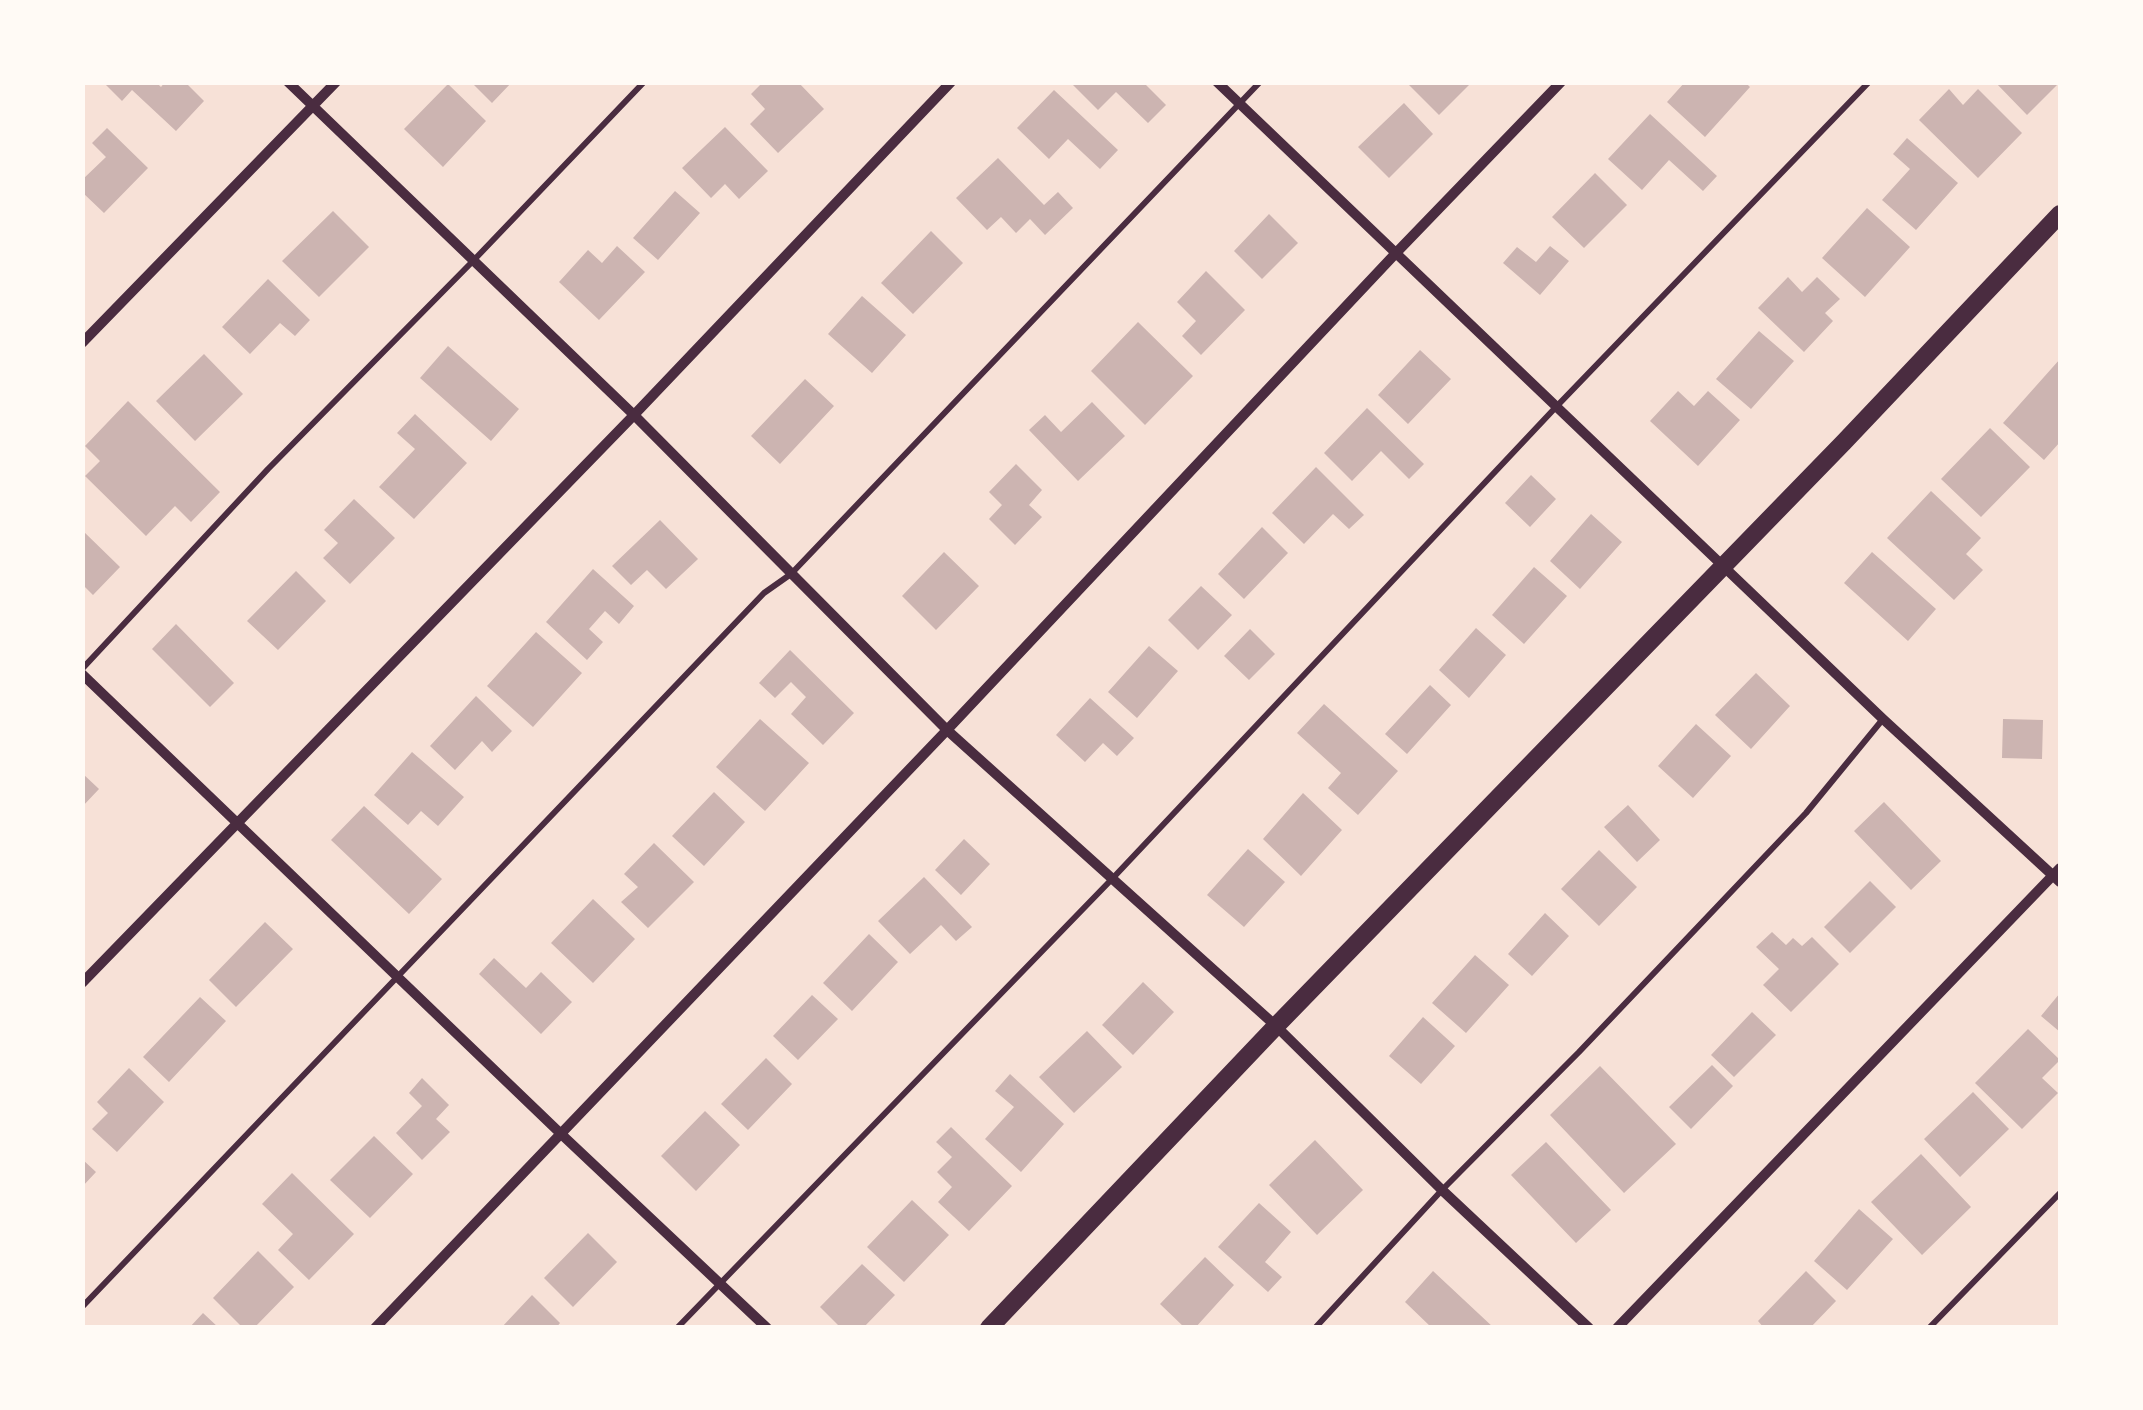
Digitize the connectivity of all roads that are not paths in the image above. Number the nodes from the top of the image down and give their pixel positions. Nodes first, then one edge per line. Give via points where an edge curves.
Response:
1 (288, 82) edge
2 (336, 82) edge
3 (644, 82) edge
4 (951, 82) edge
5 (1217, 82) edge
6 (1260, 82) edge
7 (1562, 82) edge
8 (1869, 82) edge
9 (1240, 104) junction
10 (313, 106) junction
11 (2060, 214) edge
12 (1396, 254) junction
13 (473, 261) junction
14 (82, 343) edge
15 (1556, 407) junction
16 (634, 415) junction
17 (1724, 567) junction
18 (792, 574) junction
19 (82, 672) edge
20 (1883, 720) junction
21 (947, 730) junction
22 (238, 822) junction
23 (2058, 875) edge
24 (1112, 879) junction
25 (398, 977) junction
26 (82, 982) edge
27 (1276, 1026) junction
28 (560, 1132) junction
29 (1442, 1190) junction
30 (2060, 1193) edge
31 (720, 1283) junction
32 (82, 1307) edge
33 (375, 1328) edge
34 (678, 1328) edge
35 (767, 1328) edge
36 (989, 1328) edge
37 (1314, 1328) edge
38 (1589, 1328) edge
39 (1617, 1328) edge
40 (1929, 1328) edge

1 - 10 street
2 - 10 street
3 - 13 lane
4 - 16 street
5 - 9 street
6 - 9 lane
7 - 12 street
8 - 15 lane
9 - 12 street
9 - 18 lane
10 - 13 street
10 - 14 street
11 - 17 street
12 - 15 street
12 - 21 street
13 - 16 street
13 - 19 lane via 268,469
15 - 17 street
15 - 24 lane
16 - 18 street
16 - 22 street
17 - 20 street
17 - 27 street
18 - 21 street
18 - 25 lane via 764,593
19 - 22 street
20 - 23 street
20 - 29 lane via 1806,813
21 - 24 street
21 - 28 street
22 - 25 street
22 - 26 street
23 - 39 street
24 - 27 street
24 - 31 lane
25 - 28 street
25 - 32 lane
27 - 29 street
27 - 36 street
28 - 31 street
28 - 33 street
29 - 37 lane
29 - 38 street
30 - 40 lane
31 - 34 lane
31 - 35 street

